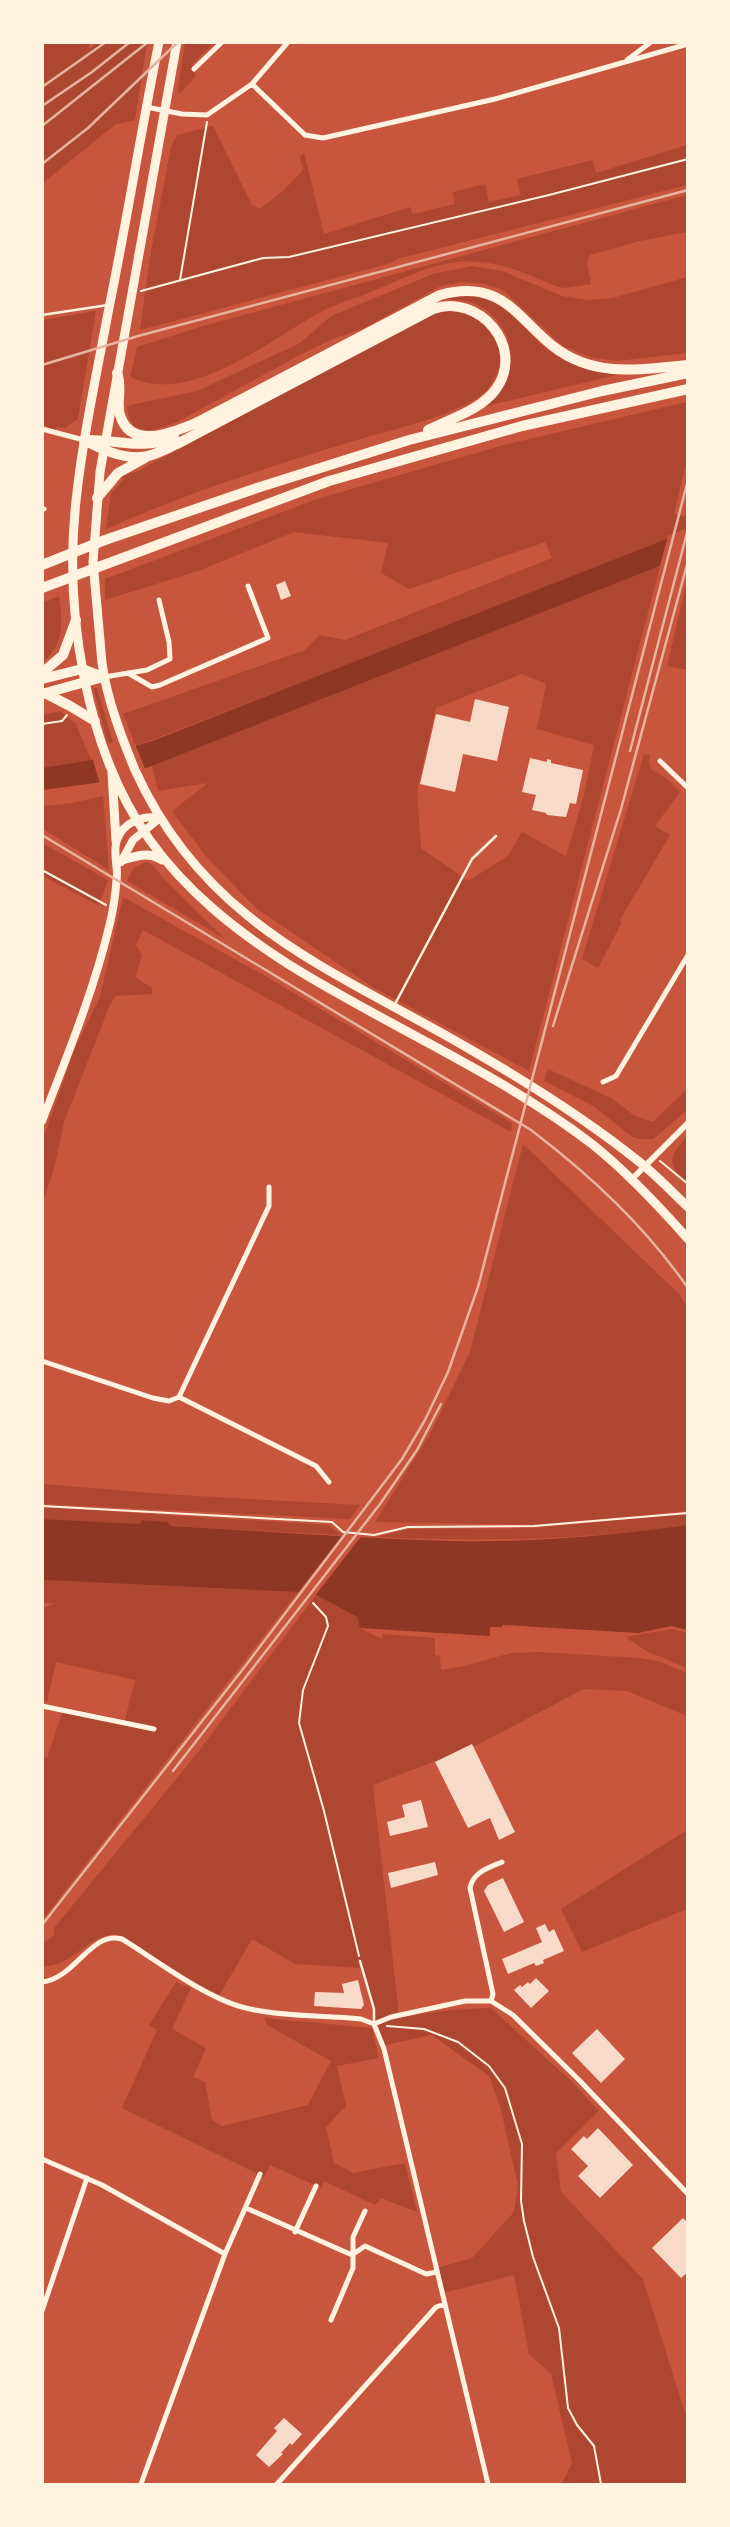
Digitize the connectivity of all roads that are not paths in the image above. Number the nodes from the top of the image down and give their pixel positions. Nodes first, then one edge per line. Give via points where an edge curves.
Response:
1 (159, 42) edge
2 (177, 42) edge
3 (222, 42) edge
4 (288, 42) edge
5 (651, 42) edge
6 (688, 44) edge
7 (624, 63) junction
8 (194, 69) dead end
9 (252, 84) junction
10 (146, 107) junction
11 (165, 110) junction
12 (110, 305) junction
13 (42, 315) edge
14 (688, 365) edge
15 (117, 373) junction
16 (688, 373) edge
17 (688, 389) edge
18 (198, 422) junction
19 (42, 429) edge
20 (104, 439) junction
21 (84, 440) junction
22 (409, 440) junction
23 (102, 451) junction
24 (148, 456) junction
25 (96, 498) junction
26 (42, 565) edge
27 (248, 586) dead end
28 (42, 588) edge
29 (159, 600) dead end
30 (76, 620) junction
31 (82, 669) junction
32 (128, 673) junction
33 (42, 674) edge
34 (104, 677) junction
35 (42, 679) edge
36 (85, 683) junction
37 (44, 694) edge
38 (95, 721) junction
39 (660, 761) dead end
40 (112, 768) junction
41 (688, 788) edge
42 (160, 818) junction
43 (137, 819) junction
44 (143, 829) junction
45 (496, 836) dead end
46 (116, 841) junction
47 (122, 860) junction
48 (171, 867) junction
49 (117, 873) junction
50 (688, 955) edge
51 (394, 1008) junction
52 (604, 1082) dead end
53 (42, 1121) edge
54 (688, 1123) edge
55 (644, 1166) junction
56 (632, 1179) junction
57 (269, 1187) dead end
58 (688, 1207) edge
59 (688, 1239) edge
60 (42, 1361) edge
61 (180, 1397) junction
62 (329, 1482) dead end
63 (42, 1706) edge
64 (154, 1729) dead end
65 (502, 1862) dead end
66 (360, 1961) road end
67 (42, 1982) edge
68 (491, 2001) junction
69 (374, 2024) junction
70 (42, 2159) edge
71 (260, 2174) dead end
72 (87, 2178) junction
73 (316, 2186) dead end
74 (688, 2194) edge
75 (246, 2208) junction
76 (365, 2211) dead end
77 (295, 2232) junction
78 (226, 2254) junction
79 (352, 2255) junction
80 (437, 2272) junction
81 (445, 2304) junction
82 (42, 2311) edge
83 (331, 2320) dead end
84 (141, 2484) edge
85 (277, 2484) edge
86 (488, 2484) edge

1 - 10 main road
2 - 11 main road
3 - 8 street
4 - 9 street
5 - 7 street
6 - 7 street
7 - 9 street via 495,99 316,138 305,136
9 - 11 street via 207,115
10 - 11 street
10 - 12 main road
11 - 15 main road
12 - 13 lane
12 - 21 main road
14 - 18 highway via 630,370 596,367 557,350 510,305 492,294 457,290 440,294
15 - 18 highway via 120,415 135,433 150,437 166,435
15 - 20 main road
16 - 22 highway via 602,391
17 - 28 highway via 522,426 329,481
18 - 20 highway via 162,442 131,445
19 - 21 street
20 - 21 highway
20 - 23 main road
21 - 23 highway
21 - 30 main road via 73,532
22 - 24 highway via 474,408 487,399 500,382 505,365 504,347 496,329 480,314 460,306 433,309 177,444
22 - 26 highway via 260,487
23 - 24 highway via 133,457
23 - 25 main road
24 - 25 highway via 118,473
25 - 34 main road via 93,562
27 - 32 street via 268,638 160,685 152,686
29 - 32 street via 170,660 147,670
30 - 31 main road
30 - 33 highway via 63,655
31 - 34 highway
31 - 35 highway
31 - 36 main road
32 - 34 street
34 - 36 highway
34 - 42 main road via 122,740
36 - 37 highway
36 - 38 main road
37 - 38 highway
38 - 40 main road
39 - 41 street
40 - 43 main road
40 - 46 main road
42 - 43 main road via 148,816
42 - 44 main road
42 - 51 main road via 207,880 240,911 308,959
43 - 44 main road
43 - 46 main road
44 - 47 main road
44 - 48 main road
45 - 51 lane via 472,859
46 - 49 main road
47 - 48 main road via 149,855
47 - 49 main road
48 - 56 main road via 210,907 290,965 522,1097 590,1142
49 - 53 main road via 106,940
50 - 52 street via 616,1076
51 - 55 main road via 539,1090
54 - 55 street
55 - 56 street
55 - 58 main road
56 - 59 main road
57 - 61 street via 269,1206
60 - 61 street via 153,1398 169,1401
61 - 62 street via 316,1466
63 - 64 street
65 - 68 street via 476,1875 470,1888 493,1994
66 - 69 lane via 374,2009
67 - 69 street via 64,1975 100,1941 115,1937 214,1996 238,2006 361,2019
68 - 69 street via 453,2003
68 - 74 street via 513,2014
69 - 80 street via 384,2049
70 - 72 street
71 - 75 street
72 - 78 street
72 - 82 street
73 - 77 street
75 - 77 street
75 - 78 street
76 - 79 street via 353,2237
77 - 79 street
78 - 84 street
79 - 80 street via 365,2246 426,2274
79 - 83 street via 354,2268
80 - 81 street
81 - 85 street via 436,2307
81 - 86 street

